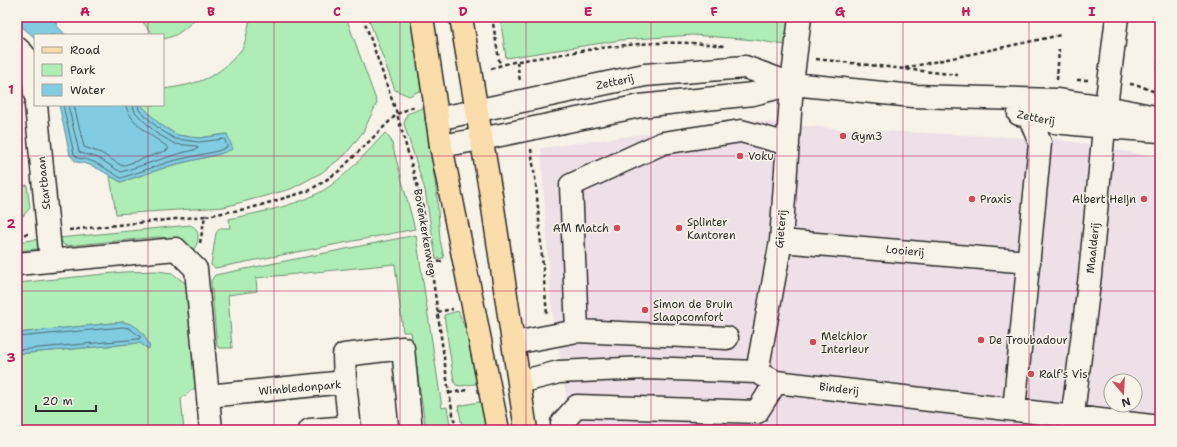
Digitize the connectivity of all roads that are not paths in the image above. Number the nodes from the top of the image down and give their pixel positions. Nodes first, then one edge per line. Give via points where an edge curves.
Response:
1 (422, 17) edge
2 (461, 17) edge
3 (800, 17) edge
4 (1117, 17) edge
5 (17, 48) edge
6 (34, 82) edge
7 (792, 84) junction
8 (913, 96) junction
9 (36, 106) edge
10 (478, 110) junction
11 (1029, 116) junction
12 (1105, 117) junction
13 (1160, 118) edge
14 (437, 119) junction
15 (1160, 131) edge
16 (481, 139) junction
17 (788, 144) junction
18 (441, 146) junction
19 (781, 241) junction
20 (51, 261) junction
21 (1029, 262) junction
22 (17, 264) edge
23 (577, 331) junction
24 (727, 338) dead end
25 (514, 344) junction
26 (766, 377) junction
27 (345, 382) junction
28 (520, 382) junction
29 (208, 396) junction
30 (1014, 410) junction
31 (1072, 423) edge
32 (1160, 427) edge
33 (350, 428) edge
34 (211, 430) edge
35 (310, 430) edge
36 (411, 430) edge
37 (498, 430) edge
38 (526, 430) edge
39 (563, 430) edge

1 - 14 main road
2 - 10 main road
3 - 7 street, Gieterij
4 - 12 street, Maalderij
5 - 6 street via 26,55 30,63
7 - 8 street, Zetterij
7 - 10 street, Zetterij via 745,67 738,67 645,75
7 - 16 street, Zetterij via 753,94 640,106
7 - 17 street, Gieterij
8 - 11 street, Zetterij
8 - 12 street, Zetterij via 1056,100
9 - 20 street, Startbaan
10 - 14 street, Zetterij
10 - 16 main road
11 - 12 street, Zetterij via 1054,122
11 - 21 street via 1040,143
12 - 13 street, Zetterij
12 - 15 street, Zetterij
12 - 31 street, Maalderij via 1090,275
14 - 18 main road
16 - 18 street, Zetterij
16 - 25 main road
17 - 19 street, Gieterij
17 - 23 street via 741,131 663,143 571,185
18 - 37 main road
19 - 21 street, Looierij
19 - 26 street, Gieterij
20 - 22 street
20 - 29 street via 176,249 196,269
21 - 30 street
23 - 24 street
23 - 25 street
25 - 28 main road
26 - 28 street, Binderij via 646,368 559,372
26 - 30 street, Binderij
26 - 39 street via 757,412 577,406 562,423
27 - 29 street, Wimbledonpark
27 - 33 street, Wimbledonpark
27 - 36 street via 344,355 403,348
28 - 38 main road
29 - 34 street
30 - 31 street, Binderij
31 - 32 street, Binderij
33 - 35 street

